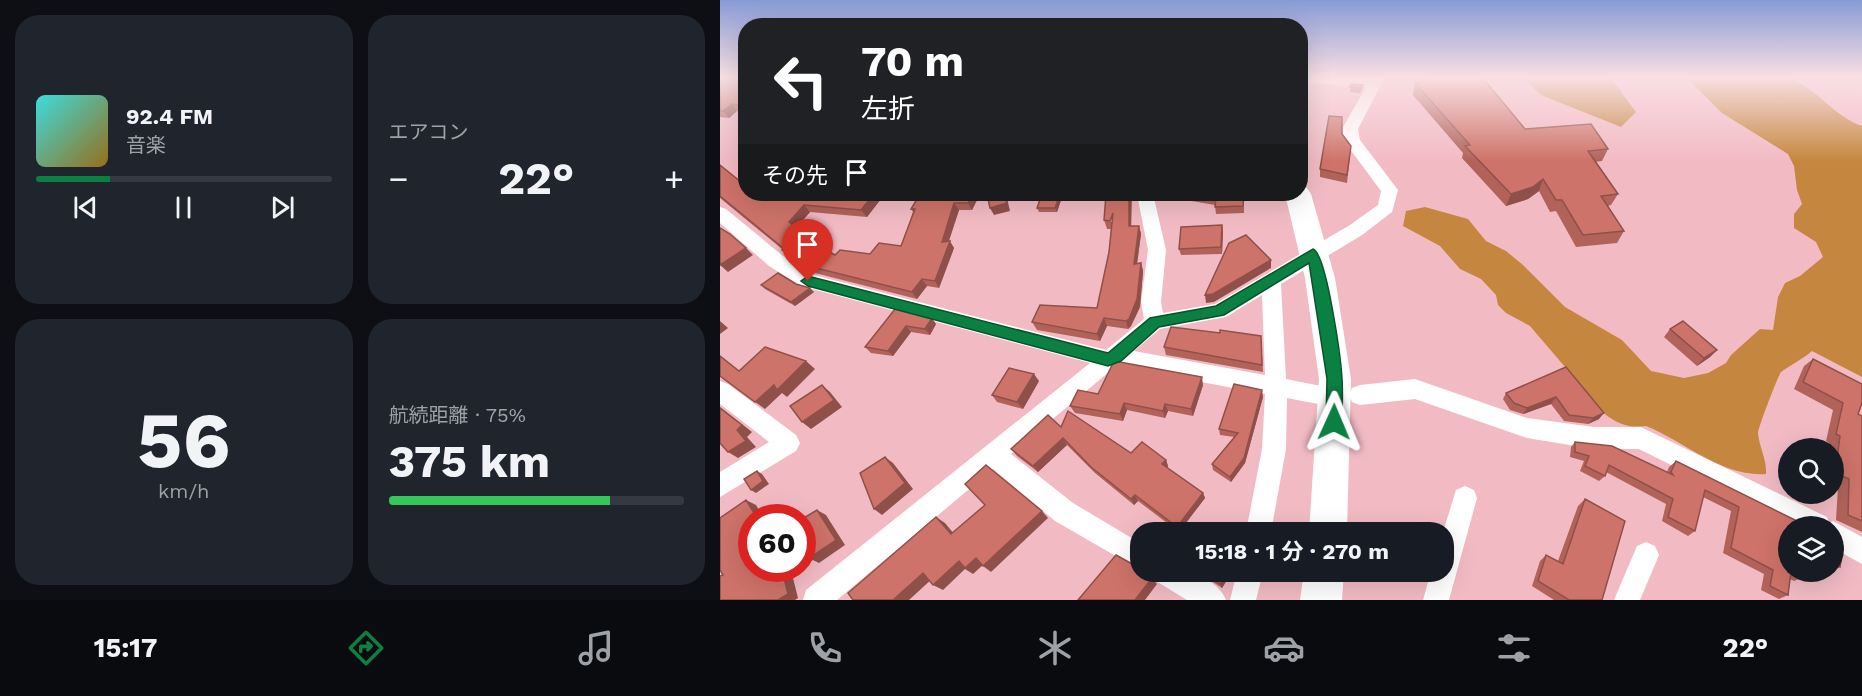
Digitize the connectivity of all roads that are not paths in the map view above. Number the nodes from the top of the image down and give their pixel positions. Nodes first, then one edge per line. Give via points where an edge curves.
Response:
1 (1363, 105) edge
2 (1147, 201) edge
3 (1300, 201) edge
4 (720, 213) edge
5 (1313, 254) junction
6 (1271, 280) junction
7 (1155, 322) junction
8 (1112, 358) junction
9 (1276, 386) junction
10 (720, 391) edge
11 (1318, 394) dead end
12 (1360, 395) dead end
13 (992, 454) junction
14 (720, 485) edge
15 (1465, 498) dead end
16 (1798, 516) edge
17 (1261, 522) edge
18 (1329, 522) edge
19 (1844, 540) edge
20 (1130, 551) edge
21 (1862, 551) edge
22 (1646, 555) dead end
23 (1182, 582) edge
24 (1248, 582) edge
25 (828, 596) edge
26 (1212, 600) edge
27 (1243, 600) edge
28 (1436, 600) edge
29 (1627, 600) edge

1 - 5 street via 1350,129 1352,141 1390,190 1386,208
2 - 7 street via 1158,250 1151,302
3 - 5 main road
4 - 8 street via 776,261 808,281
5 - 6 street
5 - 18 main road via 1335,379
6 - 7 street via 1219,311
6 - 9 street
7 - 8 street
8 - 9 street
8 - 13 street
9 - 11 street
9 - 17 street via 1274,449
10 - 14 street via 788,443
12 - 16 street via 1414,389 1527,429 1594,438 1641,438
13 - 20 street via 1064,512
13 - 25 street
15 - 28 street
19 - 21 street
22 - 29 street
23 - 26 street
24 - 27 street

